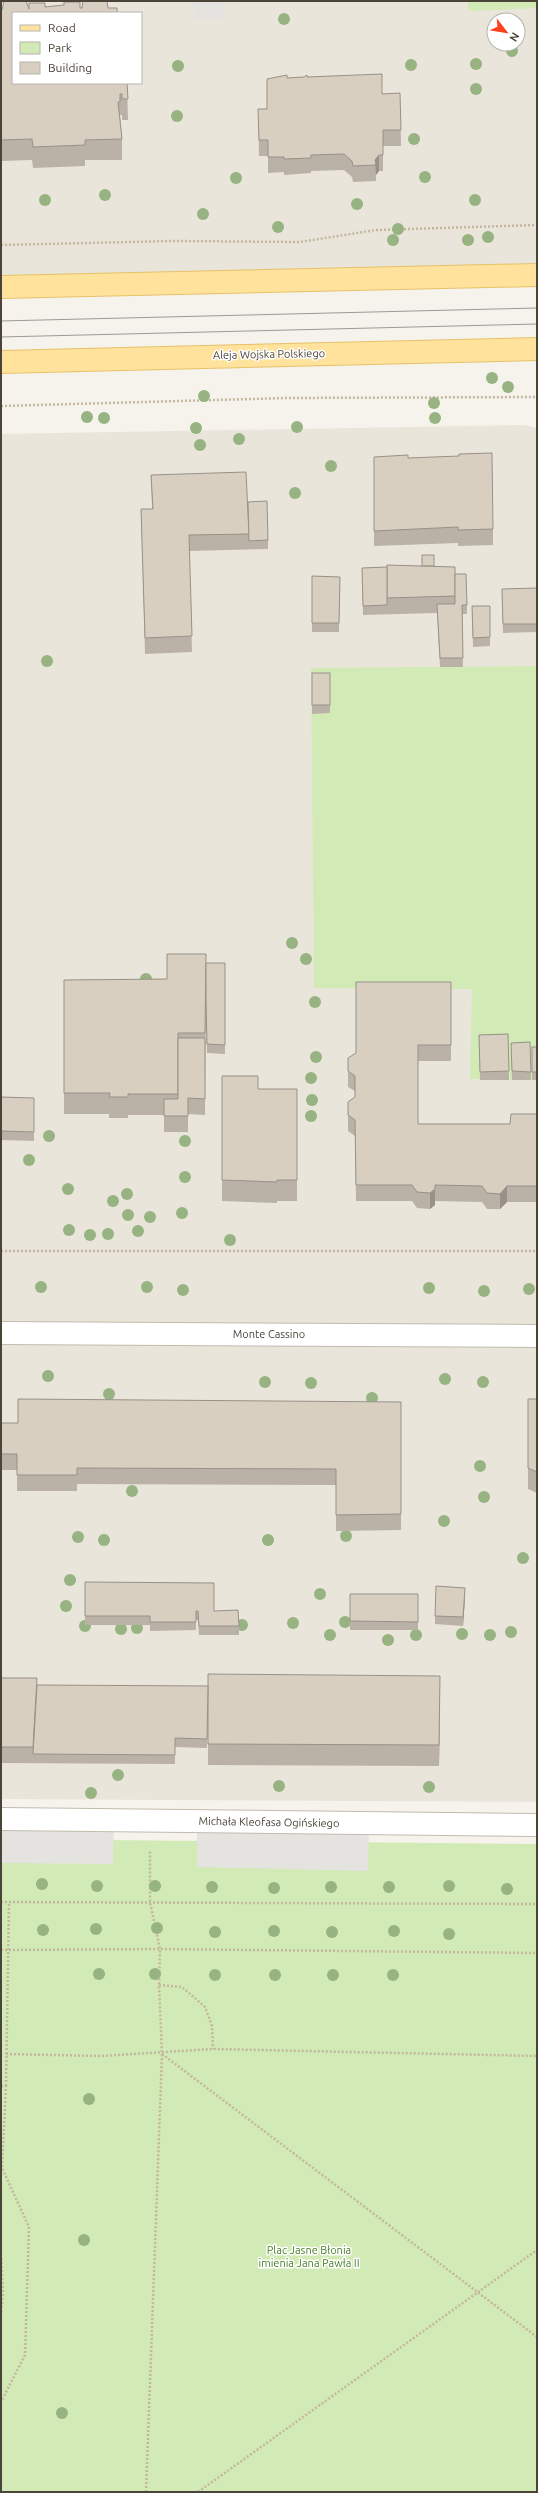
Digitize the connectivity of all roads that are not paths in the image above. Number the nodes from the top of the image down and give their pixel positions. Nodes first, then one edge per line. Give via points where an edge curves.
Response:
1 (537, 275) edge
2 (1, 288) edge
3 (537, 349) edge
4 (1, 362) edge
5 (1, 1333) edge
6 (537, 1336) edge
7 (1, 1819) edge
8 (537, 1825) edge

1 - 2 main road
3 - 4 main road, Aleja Wojska Polskiego
5 - 6 street, Monte Cassino
7 - 8 street, Michała Kleofasa Ogińskiego

